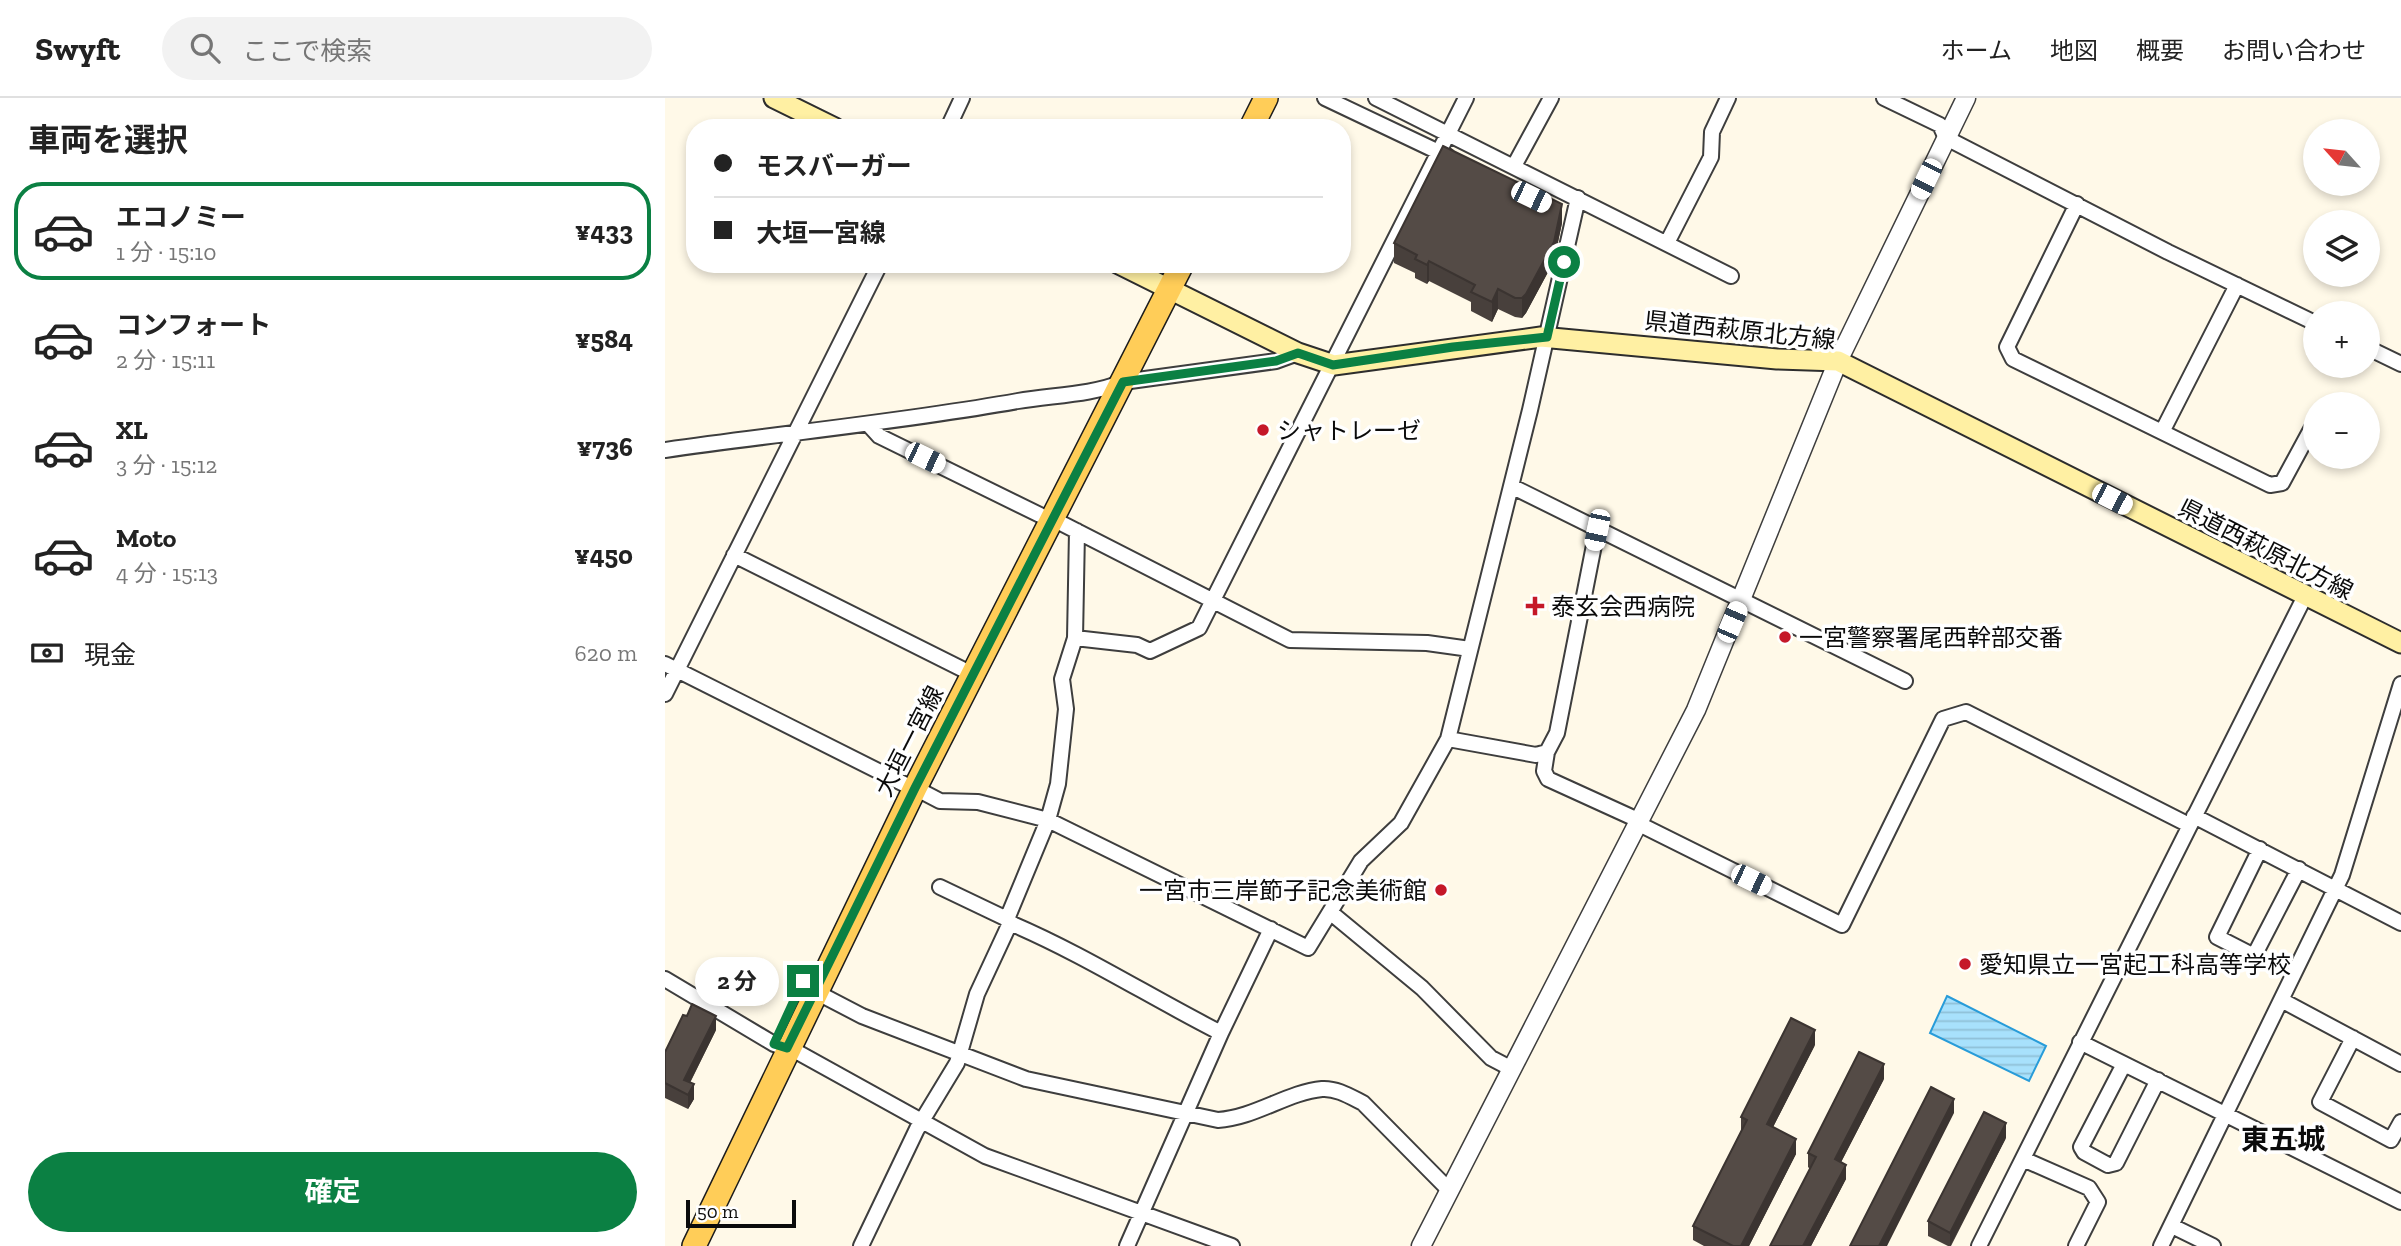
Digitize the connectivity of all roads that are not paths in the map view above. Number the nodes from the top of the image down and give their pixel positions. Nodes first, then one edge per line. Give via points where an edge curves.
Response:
1 (774, 98) edge
2 (963, 98) edge
3 (1249, 98) edge
4 (1266, 98) edge
5 (1325, 98) edge
6 (1376, 98) edge
7 (1466, 98) edge
8 (1551, 98) edge
9 (1728, 98) edge
10 (1884, 98) edge
11 (1966, 98) edge
12 (817, 119) edge
13 (952, 119) edge
14 (1238, 119) edge
15 (1256, 119) edge
16 (1449, 134) junction
17 (1946, 138) junction
18 (1439, 152) junction
19 (1463, 163) edge
20 (1514, 166) junction
21 (1578, 198) junction
22 (2077, 204) junction
23 (1667, 243) junction
24 (876, 273) edge
25 (1146, 273) edge
26 (1731, 276) dead end
27 (1164, 279) edge
28 (2237, 285) junction
29 (2303, 317) edge
30 (1547, 337) junction
31 (1298, 353) junction
32 (2380, 354) edge
33 (1838, 361) junction
34 (2401, 364) edge
35 (1333, 365) junction
36 (1114, 386) junction
37 (869, 425) junction
38 (2162, 432) junction
39 (797, 433) junction
40 (2303, 444) edge
41 (665, 450) edge
42 (1511, 486) junction
43 (1046, 517) junction
44 (1597, 530) junction
45 (1077, 531) junction
46 (734, 555) junction
47 (2305, 596) junction
48 (1214, 600) junction
49 (1741, 600) junction
50 (1075, 638) junction
51 (2401, 643) edge
52 (1470, 649) junction
53 (671, 667) edge
54 (962, 669) junction
55 (1905, 681) dead end
56 (2401, 684) edge
57 (665, 694) edge
58 (1448, 739) junction
59 (1547, 752) junction
60 (909, 786) junction
61 (1048, 820) junction
62 (2191, 820) junction
63 (1637, 822) junction
64 (2260, 849) junction
65 (2299, 869) junction
66 (940, 887) dead end
67 (2336, 888) junction
68 (1330, 912) junction
69 (1009, 921) junction
70 (2401, 923) edge
71 (1271, 929) junction
72 (665, 979) edge
73 (814, 991) junction
74 (2283, 1001) junction
75 (1221, 1033) junction
76 (2353, 1038) junction
77 (2080, 1042) junction
78 (781, 1046) junction
79 (958, 1055) junction
80 (2124, 1064) junction
81 (2401, 1064) edge
82 (1512, 1069) junction
83 (2158, 1080) junction
84 (1187, 1113) junction
85 (2227, 1114) junction
86 (922, 1121) junction
87 (2401, 1122) edge
88 (2023, 1159) junction
89 (1450, 1191) junction
90 (2401, 1202) edge
91 (1142, 1215) junction
92 (2172, 1226) junction
93 (681, 1246) edge
94 (694, 1246) edge
95 (861, 1246) edge
96 (1127, 1246) edge
97 (1232, 1246) edge
98 (1421, 1246) edge
99 (1979, 1246) edge
100 (2076, 1246) edge
101 (2161, 1246) edge
102 (2213, 1246) edge

1 - 12 main road
2 - 13 street
3 - 14 main road
4 - 15 main road
5 - 18 street
6 - 16 street
7 - 16 street
8 - 20 street
9 - 23 street via 1712,132 1711,157
10 - 17 street via 1940,125
11 - 17 street
16 - 18 street
16 - 20 street
17 - 22 street
17 - 33 street
18 - 19 street
18 - 35 street
20 - 21 street
21 - 23 street
21 - 30 street via 1568,215
22 - 28 street
22 - 38 street via 2007,346 2013,359
23 - 26 street
24 - 39 street
25 - 27 main road, 県道西萩原北方線
27 - 31 main road, 県道西萩原北方線
27 - 36 main road, 大垣一宮線
28 - 29 street
28 - 38 street
30 - 33 main road, 県道西萩原北方線
30 - 35 main road, 県道西萩原北方線
30 - 42 street
31 - 35 main road, 県道西萩原北方線
31 - 36 street via 1276,361
32 - 34 street
33 - 47 main road, 県道西萩原北方線
33 - 49 street
35 - 48 street
36 - 37 street
36 - 43 main road, 大垣一宮線
37 - 39 street
37 - 43 street via 879,436
38 - 40 street via 2270,485 2282,483
39 - 41 street
39 - 46 street
42 - 44 street
42 - 52 street
43 - 45 street
43 - 54 main road, 大垣一宮線
43 - 60 main road, 大垣一宮線
44 - 49 street
44 - 59 street via 1557,733
45 - 48 street
45 - 50 street
46 - 53 street
46 - 54 street
47 - 51 main road, 県道西萩原北方線
47 - 62 street
48 - 50 street via 1199,628 1150,651 1137,645
48 - 52 street via 1290,640 1427,643
49 - 55 street
49 - 63 street via 1696,710
50 - 61 street via 1062,679 1064,741
52 - 58 street
53 - 57 street
53 - 60 street
54 - 60 main road, 大垣一宮線
56 - 67 street
58 - 59 street via 1536,755
58 - 68 street via 1401,823 1361,861
59 - 63 street via 1544,771 1548,779
60 - 61 street via 940,801 978,802
60 - 73 main road, 大垣一宮線
60 - 78 main road, 大垣一宮線
61 - 69 street
61 - 71 street
62 - 63 street via 1966,712 1943,719 1842,925
62 - 64 street
62 - 77 street
63 - 82 street
64 - 65 street
64 - 65 street via 2217,937 2254,956
65 - 67 street
66 - 69 street
67 - 70 street
67 - 74 street
68 - 71 street via 1308,948
68 - 82 street via 1422,988 1491,1058
69 - 75 street
69 - 79 street via 977,994
71 - 75 street
72 - 78 street
73 - 78 main road, 大垣一宮線
73 - 79 street
74 - 76 street
74 - 85 street
75 - 84 street
76 - 81 street
76 - 87 street via 2320,1102 2391,1140
77 - 80 street
77 - 88 street
78 - 86 street
78 - 93 main road, 大垣一宮線
78 - 94 main road, 大垣一宮線
79 - 84 street via 1026,1079
79 - 86 street
80 - 83 street
80 - 83 street via 2081,1147 2108,1165 2116,1163
82 - 89 street
83 - 85 street
84 - 89 street via 1229,1119 1321,1089 1346,1094 1363,1103
84 - 91 street
85 - 90 street
85 - 92 street
86 - 91 street via 985,1156
86 - 95 street
88 - 99 street
88 - 100 street via 2088,1188 2098,1202
89 - 98 street
91 - 96 street
91 - 97 street
92 - 101 street
92 - 102 street

